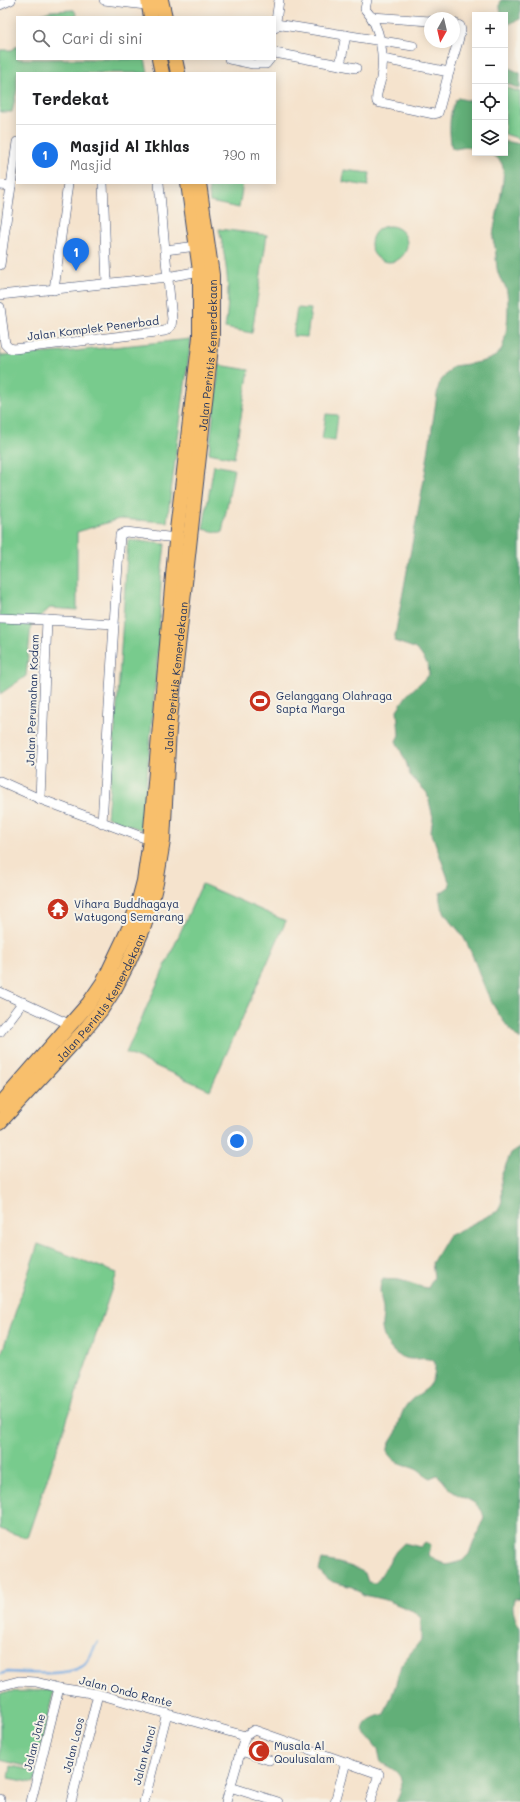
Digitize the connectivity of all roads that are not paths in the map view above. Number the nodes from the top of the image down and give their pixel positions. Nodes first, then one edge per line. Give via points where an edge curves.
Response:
1 (11, 0) edge
2 (104, 0) edge
3 (279, 0) edge
4 (367, 0) edge
5 (0, 5) edge
6 (156, 8) edge
7 (372, 16) junction
8 (276, 20) edge
9 (424, 20) edge
10 (276, 27) edge
11 (346, 35) junction
12 (379, 42) junction
13 (413, 46) dead end
14 (456, 48) edge
15 (276, 52) edge
16 (383, 59) junction
17 (159, 60) edge
18 (175, 60) edge
19 (235, 60) edge
20 (269, 60) edge
21 (340, 65) junction
22 (356, 68) dead end
23 (162, 72) edge
24 (178, 72) edge
25 (449, 72) junction
26 (16, 149) edge
27 (68, 184) edge
28 (103, 184) edge
29 (159, 184) edge
30 (188, 184) edge
31 (199, 184) edge
32 (0, 185) edge
33 (11, 186) junction
34 (203, 245) junction
35 (164, 250) junction
36 (0, 265) edge
37 (200, 271) junction
38 (167, 277) junction
39 (107, 284) junction
40 (54, 290) junction
41 (0, 295) edge
42 (0, 307) edge
43 (176, 538) junction
44 (0, 618) edge
45 (47, 620) junction
46 (114, 624) junction
47 (166, 712) junction
48 (0, 781) edge
49 (40, 799) junction
50 (102, 822) junction
51 (150, 840) junction
52 (0, 992) edge
53 (23, 1002) junction
54 (71, 1025) junction
55 (0, 1032) edge
56 (0, 1105) edge
57 (0, 1122) edge
58 (0, 1686) edge
59 (59, 1688) junction
60 (98, 1694) junction
61 (167, 1714) junction
62 (245, 1736) junction
63 (241, 1752) junction
64 (269, 1760) dead end
65 (346, 1762) junction
66 (230, 1787) junction
67 (31, 1802) edge
68 (70, 1802) edge
69 (144, 1802) edge
70 (226, 1802) edge
71 (278, 1802) edge
72 (335, 1802) edge
73 (370, 1802) edge

1 - 5 street
2 - 6 street
3 - 8 street
4 - 7 street via 365,9
7 - 9 street
7 - 12 street
10 - 11 street
11 - 12 street
11 - 21 street
12 - 13 street
12 - 16 street
14 - 25 street
15 - 21 street
16 - 25 street
16 - 25 street via 377,102 434,114 438,113
17 - 23 highway
18 - 24 highway
19 - 20 street via 259,64 266,64
21 - 22 street
26 - 33 street
27 - 40 street
28 - 39 street
29 - 35 street, Jalan Komplek Penerbad
30 - 34 highway, Jalan Perintis Kemerdekaan
31 - 34 highway, Jalan Perintis Kemerdekaan
32 - 33 street
33 - 36 street
34 - 35 street
34 - 37 highway, Jalan Perintis Kemerdekaan
34 - 47 highway, Jalan Perintis Kemerdekaan via 212,275 212,338
35 - 38 street, Jalan Komplek Penerbad
37 - 38 street
37 - 43 highway, Jalan Perintis Kemerdekaan via 198,360
38 - 39 street
38 - 42 street, Jalan Komplek Penerbad via 172,319 171,326 165,331 14,349 5,344
39 - 40 street
40 - 41 street
43 - 46 street via 126,532 120,535
43 - 47 highway, Jalan Perintis Kemerdekaan
44 - 45 street
45 - 46 street, Jalan Perumahan Kodam
45 - 49 street, Jalan Perumahan Kodam
46 - 50 street
47 - 51 highway, Jalan Perintis Kemerdekaan via 157,752
47 - 57 highway, Jalan Perintis Kemerdekaan via 160,860 143,929 120,978 100,1010
48 - 49 street
49 - 50 street
50 - 51 street
51 - 54 highway, Jalan Perintis Kemerdekaan via 144,880 131,924 104,981
52 - 53 street
53 - 54 street
53 - 55 street
54 - 56 highway, Jalan Perintis Kemerdekaan
58 - 59 street, Jalan Ondo Rante via 19,1681
59 - 60 street, Jalan Ondo Rante
59 - 67 street, Jalan Jahe
60 - 61 street, Jalan Ondo Rante
60 - 68 street, Jalan Laos
61 - 62 street, Jalan Ondo Rante
61 - 69 street, Jalan Kunci
62 - 63 street
62 - 65 street via 254,1730
63 - 64 street
63 - 66 street
65 - 72 street
65 - 73 street via 379,1774
66 - 70 street
66 - 71 street

